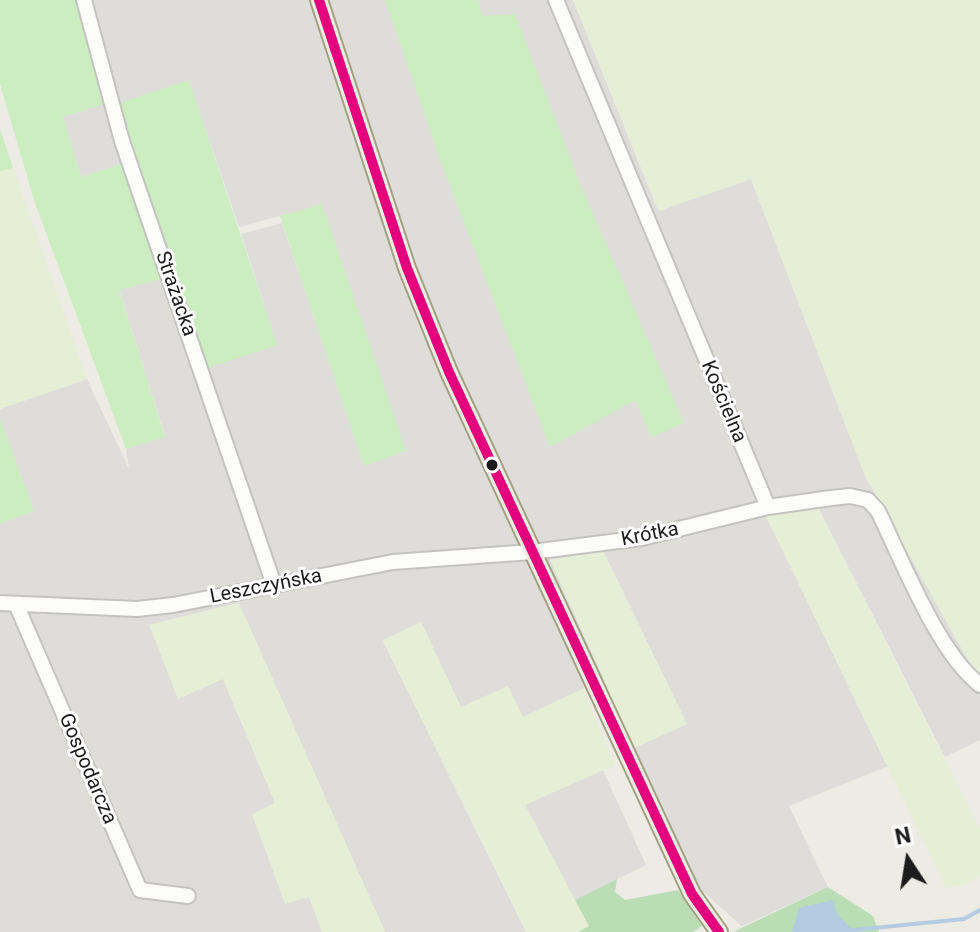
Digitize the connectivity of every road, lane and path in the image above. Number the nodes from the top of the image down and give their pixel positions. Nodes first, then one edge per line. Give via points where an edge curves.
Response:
1 (84, 0) edge
2 (319, 0) edge
3 (556, 0) edge
4 (768, 507) junction
5 (532, 552) junction
6 (274, 585) junction
7 (0, 603) edge
8 (16, 604) junction
9 (980, 685) edge
10 (188, 896) dead end
11 (719, 932) edge

1 - 6 street, Strażacka via 122,141
2 - 5 main road via 407,268
3 - 4 street, Kościelna
4 - 5 street, Krótka via 642,538
4 - 9 street via 850,496 868,500 944,644
5 - 6 street, Leszczyńska via 393,562
5 - 11 main road via 692,894
6 - 8 street, Leszczyńska via 137,609
7 - 8 street, Leszczyńska
8 - 10 street, Gospodarcza via 140,890

